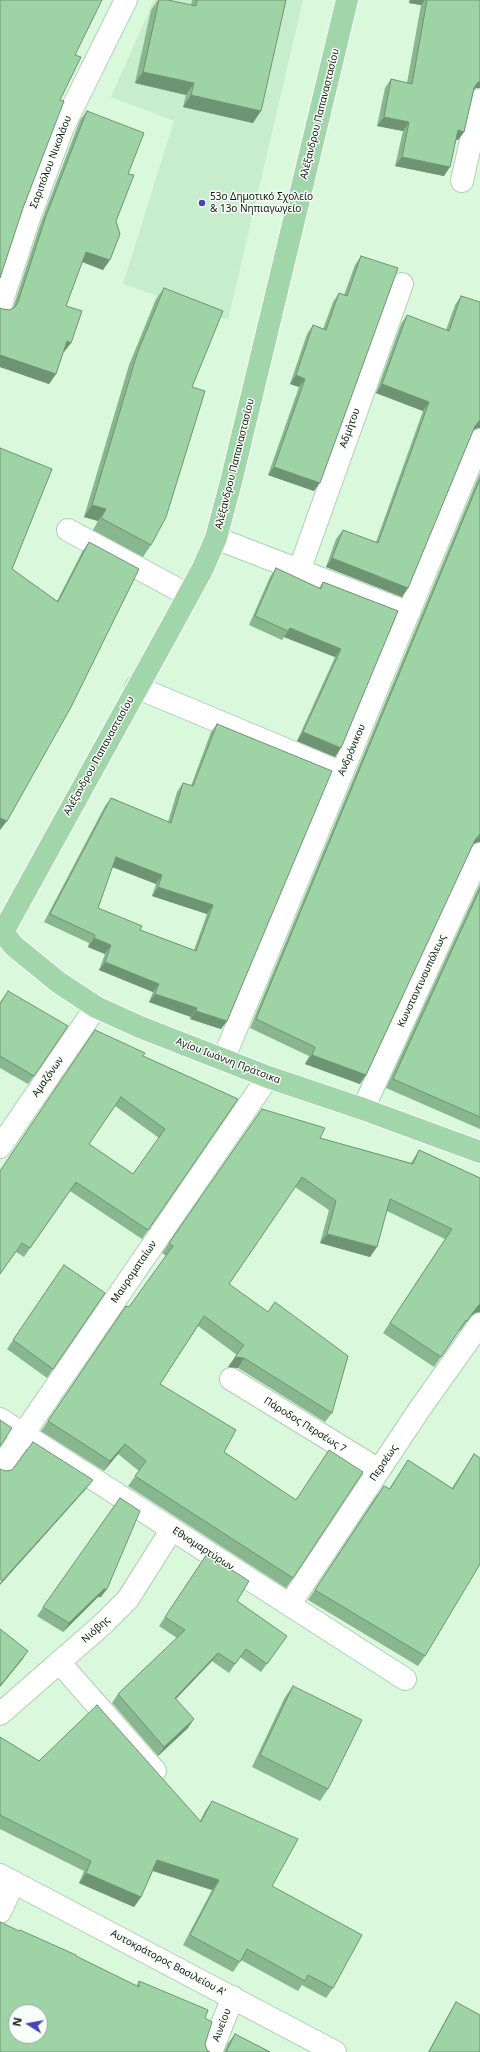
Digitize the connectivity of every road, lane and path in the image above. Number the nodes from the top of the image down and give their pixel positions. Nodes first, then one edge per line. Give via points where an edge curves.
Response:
1 (126, 0) edge
2 (347, 0) edge
3 (480, 100) edge
4 (462, 181) dead end
5 (402, 284) dead end
6 (0, 308) edge
7 (480, 440) edge
8 (68, 530) dead end
9 (216, 538) junction
10 (299, 571) junction
11 (188, 595) junction
12 (409, 614) junction
13 (136, 687) junction
14 (342, 773) junction
15 (480, 854) edge
16 (1, 930) edge
17 (96, 1007) junction
18 (223, 1060) junction
19 (268, 1077) junction
20 (363, 1109) junction
21 (0, 1147) edge
22 (480, 1152) edge
23 (480, 1324) edge
24 (231, 1379) dead end
25 (0, 1419) edge
26 (23, 1435) junction
27 (0, 1468) edge
28 (379, 1470) junction
29 (172, 1529) junction
30 (290, 1604) junction
31 (60, 1662) junction
32 (405, 1679) dead end
33 (0, 1714) edge
34 (156, 1771) edge
35 (7, 1878) edge
36 (0, 1912) edge
37 (233, 1997) junction
38 (211, 2052) edge
39 (335, 2052) edge

1 - 6 street, Σαριπόλου Νικολάου via 63,126
2 - 9 main road, Αλέξανδρου Παπαναστασίου
3 - 4 street
5 - 10 street, Αδμήτου
7 - 12 street, Ανδρόνικου
8 - 11 street
9 - 10 street
9 - 11 main road, Αλέξανδρου Παπαναστασίου
10 - 12 street
11 - 13 main road, Αλέξανδρου Παπαναστασίου
12 - 14 street, Ανδρόνικου
13 - 14 street
13 - 16 main road, Αλέξανδρου Παπαναστασίου
14 - 18 street, Ανδρόνικου
15 - 20 street, Κωνσταντινουπόλεως
16 - 17 main road, Αγίου Ιωάννη Πράτσικα via 14,946 44,972
17 - 18 main road, Αγίου Ιωάννη Πράτσικα
17 - 21 street, Αμαζόνων
18 - 19 main road, Αγίου Ιωάννη Πράτσικα
19 - 20 main road, Αγίου Ιωάννη Πράτσικα
19 - 26 street, Μαυροματαίων
20 - 22 main road, Αγίου Ιωάννη Πράτσικα
23 - 28 street, Περσέως
24 - 28 street, Πάροδος Περσέως 7
25 - 26 street, Εθνομαρτύρων
26 - 27 street, Μαυροματαίων
26 - 29 street, Εθνομαρτύρων
28 - 30 street, Περσέως
29 - 30 street, Εθνομαρτύρων
29 - 31 street, Νιόβης via 128,1599
30 - 32 street, Εθνομαρτύρων
31 - 33 street, Νιόβης
31 - 34 street
35 - 36 street
35 - 37 street, Αυτοκράτορος Βασιλείου A'
37 - 38 street, Αινείου
37 - 39 street, Αυτοκράτορος Βασιλείου A'

